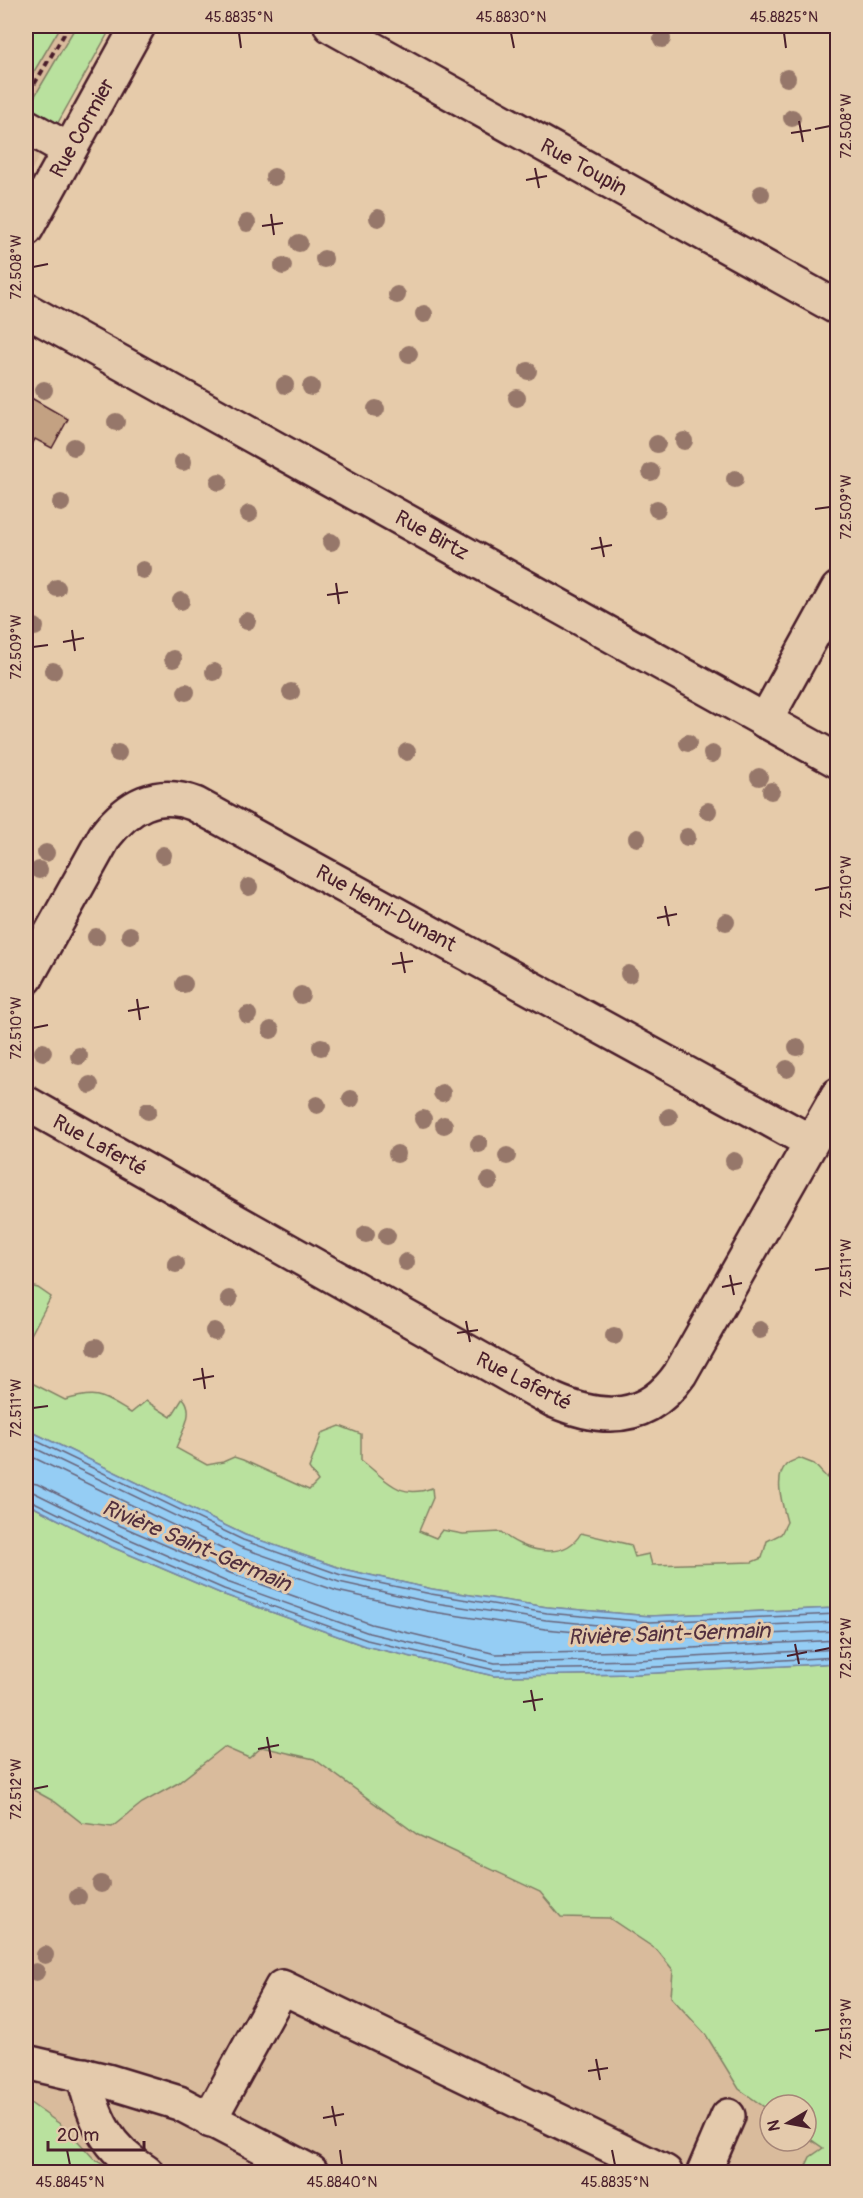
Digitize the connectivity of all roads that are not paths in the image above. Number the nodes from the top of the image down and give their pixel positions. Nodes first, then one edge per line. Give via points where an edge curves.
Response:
1 (138, 26) edge
2 (331, 26) edge
3 (26, 126) edge
4 (69, 150) junction
5 (26, 230) edge
6 (837, 308) edge
7 (26, 310) edge
8 (837, 589) edge
9 (765, 721) junction
10 (837, 761) edge
11 (26, 978) edge
12 (837, 1095) edge
13 (26, 1103) edge
14 (811, 1142) junction
15 (26, 2062) edge
16 (84, 2075) junction
17 (728, 2116) dead end
18 (211, 2121) junction
19 (146, 2172) edge
20 (311, 2172) edge
21 (665, 2172) edge
22 (704, 2172) edge

1 - 4 street, Rue Cormier
2 - 6 street, Rue Toupin
3 - 4 street
4 - 5 street, Rue Cormier
7 - 9 street, Rue Birtz
8 - 9 street
9 - 10 street, Rue Birtz
11 - 14 street, Rue Henri-Dunant via 112,827 138,806 164,798 182,798
12 - 14 street, Rue Laferté
13 - 14 street, Rue Laferté via 553,1400 602,1415 635,1411 657,1401 670,1389
15 - 16 street
16 - 18 street via 179,2103
16 - 19 street via 96,2119 110,2141 130,2163
17 - 22 street
18 - 20 street
18 - 21 street via 282,1987

